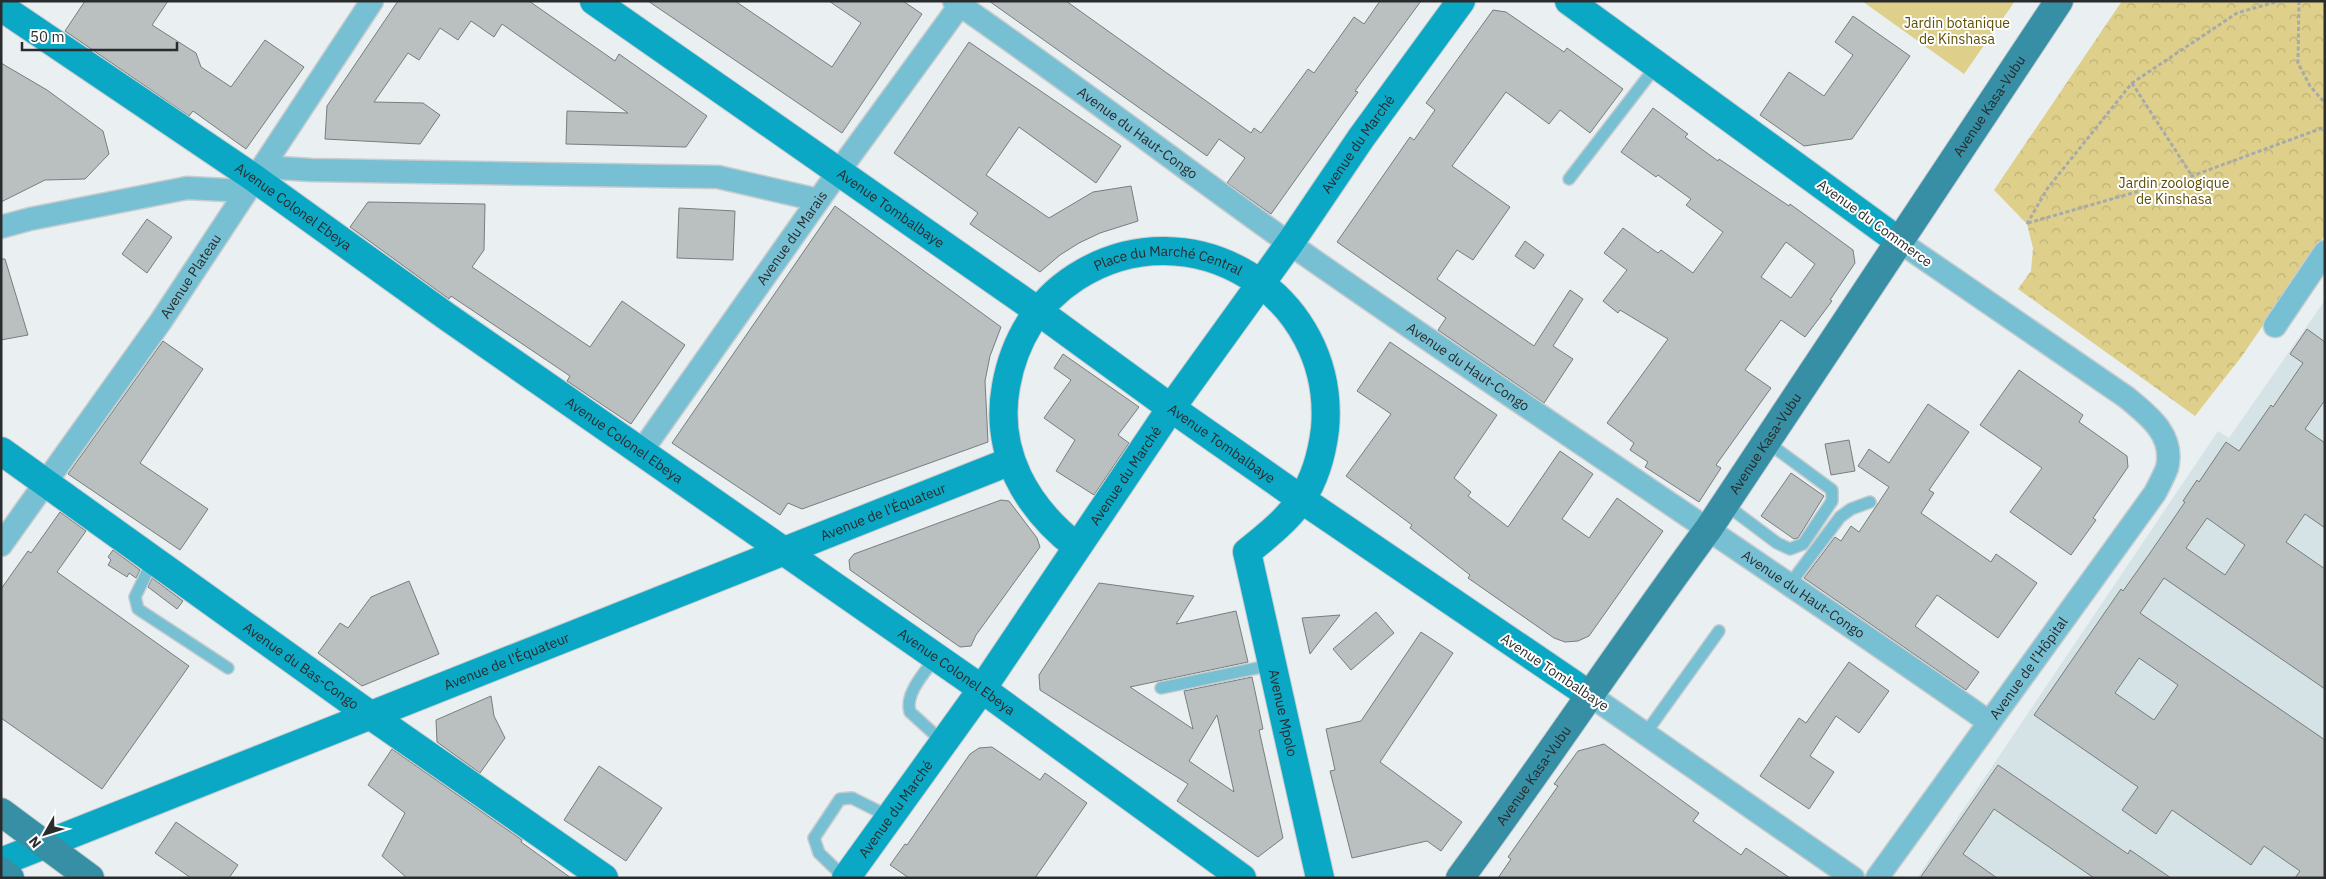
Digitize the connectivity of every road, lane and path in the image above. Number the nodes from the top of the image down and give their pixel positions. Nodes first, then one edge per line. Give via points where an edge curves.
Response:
1 (372, 1) edge
2 (594, 1) edge
3 (1461, 1) edge
4 (1569, 1) edge
5 (2058, 1) edge
6 (2279, 1) edge
7 (2299, 1) edge
8 (959, 3) edge
9 (1, 7) edge
10 (1657, 65) junction
11 (2132, 84) junction
12 (2325, 103) edge
13 (2325, 127) edge
14 (839, 171) junction
15 (2192, 176) junction
16 (254, 179) junction
17 (1569, 179) dead end
18 (818, 200) junction
19 (1, 227) edge
20 (1900, 242) junction
21 (1290, 243) junction
22 (2325, 252) edge
23 (1261, 283) junction
24 (1038, 311) junction
25 (2275, 326) dead end
26 (1171, 408) junction
27 (1767, 442) junction
28 (1, 451) edge
29 (641, 452) junction
30 (2168, 454) joint
31 (1011, 461) junction
32 (46, 483) junction
33 (1301, 499) junction
34 (1870, 502) dead end
35 (1725, 504) junction
36 (1709, 528) junction
37 (1, 545) edge
38 (1076, 546) junction
39 (785, 551) junction
40 (1247, 552) joint
41 (154, 560) junction
42 (1790, 584) junction
43 (1719, 631) dead end
44 (936, 657) junction
45 (1272, 665) junction
46 (228, 668) dead end
47 (1161, 688) dead end
48 (982, 689) junction
49 (1591, 696) junction
50 (370, 715) junction
51 (1989, 722) junction
52 (1646, 734) junction
53 (943, 742) junction
54 (1, 812) edge
55 (890, 817) junction
56 (44, 845) junction
57 (1, 862) edge
58 (1, 871) edge
59 (10, 878) edge
60 (90, 878) edge
61 (604, 878) edge
62 (845, 878) edge
63 (1242, 878) edge
64 (1320, 878) edge
65 (1460, 878) edge
66 (1853, 878) edge
67 (1877, 878) edge

1 - 16 street, Avenue Plateau
2 - 14 street, Avenue Tombalbaye
3 - 21 street, Avenue du Marché via 1360,138
4 - 10 street, Avenue du Commerce
5 - 20 main road, Avenue Kasa-Vubu
6 - 11 path via 2237,13
7 - 12 path via 2298,63 2310,86
8 - 14 street, Avenue du Marais
8 - 21 street, Avenue du Haut-Congo
9 - 16 street, Avenue Colonel Ebeya
10 - 17 lane
10 - 20 street, Avenue du Commerce
11 - 15 path
11 - 15 path via 2047,189 2027,224
13 - 15 path
14 - 18 street, Avenue du Marais
14 - 24 street, Avenue Tombalbaye
16 - 18 street via 311,170 718,177
16 - 19 street via 187,188
16 - 29 street, Avenue Colonel Ebeya
16 - 32 street, Avenue Plateau via 161,321
18 - 29 street, Avenue du Marais
20 - 27 main road, Avenue Kasa-Vubu
20 - 30 street, Avenue du Commerce via 2126,397 2159,427 2166,440
21 - 23 street, Avenue du Marché
21 - 36 street, Avenue du Haut-Congo via 1506,393
22 - 25 street
23 - 24 street, Place du Marché Central via 1230,265 1197,254 1162,250 1126,254 1093,266 1063,286
23 - 26 street, Avenue du Marché
23 - 33 street, Place du Marché Central via 1284,303 1302,327 1324,383 1326,414 1323,444 1315,472
24 - 26 street, Avenue Tombalbaye
24 - 31 street, Place du Marché Central via 1021,337 1010,367 1004,398 1004,430
26 - 33 street, Avenue Tombalbaye
26 - 38 street, Avenue du Marché
27 - 35 main road, Avenue Kasa-Vubu
27 - 35 lane via 1832,490 1832,501 1803,544 1790,549
28 - 32 street, Avenue du Bas-Congo
29 - 39 street, Avenue Colonel Ebeya
30 - 51 street, Avenue de l’Hôpital via 2167,468 2156,493
31 - 38 street, Place du Marché Central via 1036,509
31 - 39 street, Avenue de l'Équateur
32 - 37 street, Avenue Plateau
32 - 41 street, Avenue du Bas-Congo
33 - 40 street, Place du Marché Central via 1277,529
33 - 49 street, Avenue Tombalbaye
34 - 42 lane via 1840,517
35 - 36 main road, Avenue Kasa-Vubu
36 - 42 street, Avenue du Haut-Congo
36 - 49 main road, Avenue Kasa-Vubu
38 - 48 street, Avenue du Marché
39 - 44 street, Avenue Colonel Ebeya
39 - 50 street, Avenue de l'Équateur
40 - 45 street, Avenue Mpolo
41 - 46 lane via 135,597 138,608
41 - 50 street, Avenue du Bas-Congo
42 - 51 street, Avenue du Haut-Congo
43 - 52 lane
44 - 48 street, Avenue Colonel Ebeya
44 - 53 lane via 911,694 908,705 910,712
45 - 47 lane
45 - 64 street, Avenue Mpolo
48 - 53 street, Avenue du Marché
48 - 63 street, Avenue Colonel Ebeya
49 - 52 street, Avenue Tombalbaye
49 - 65 main road, Avenue Kasa-Vubu
50 - 56 street, Avenue de l'Équateur
50 - 61 street, Avenue du Bas-Congo
51 - 67 street, Avenue de l’Hôpital
52 - 66 street, Avenue Tombalbaye
53 - 55 street, Avenue du Marché
54 - 56 main road
55 - 62 street, Avenue du Marché
55 - 62 lane via 852,798 840,799 814,838 819,853
56 - 57 street, Avenue de l'Équateur
56 - 60 main road
58 - 59 main road

